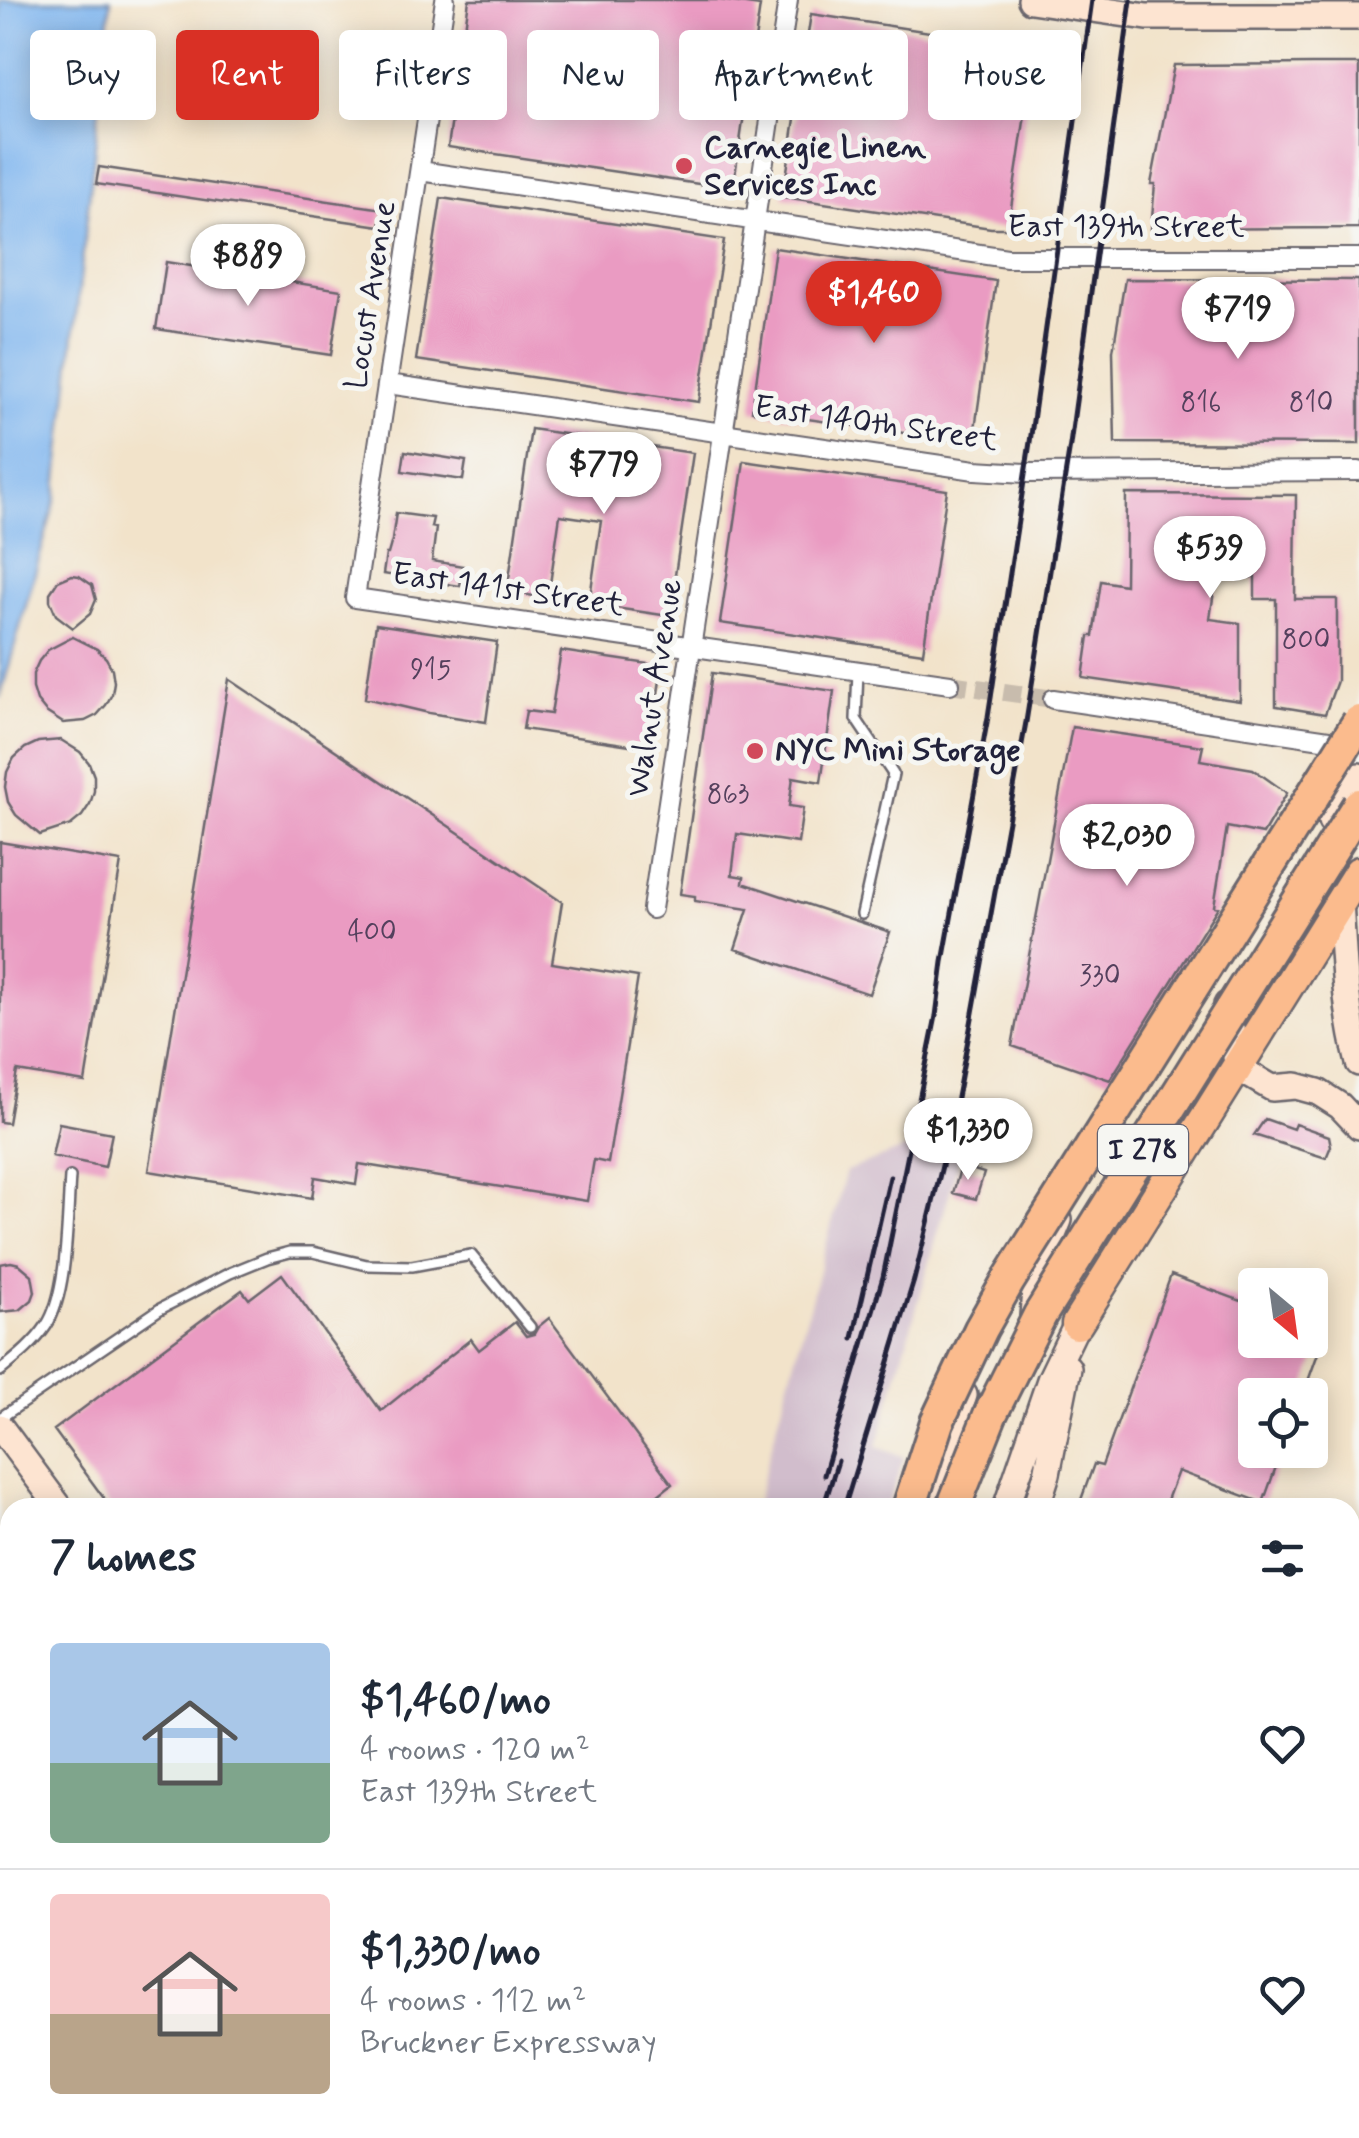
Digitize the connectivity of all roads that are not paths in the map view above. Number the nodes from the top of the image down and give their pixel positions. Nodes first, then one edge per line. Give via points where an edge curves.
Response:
1 (445, 0) edge
2 (788, 0) edge
3 (1031, 0) edge
4 (1201, 9) edge
5 (1359, 17) edge
6 (420, 171) junction
7 (756, 220) junction
8 (1359, 258) edge
9 (388, 384) junction
10 (724, 432) junction
11 (1359, 471) edge
12 (355, 598) joint
13 (692, 647) junction
14 (858, 670) junction
15 (950, 684) tunnel mouth
16 (1053, 699) tunnel mouth
17 (1359, 707) edge
18 (1355, 737) edge
19 (1359, 776) edge
20 (1359, 805) edge
21 (1359, 872) edge
22 (1340, 900) junction
23 (652, 909) dead end
24 (862, 914) dead end
25 (1224, 991) junction
26 (1359, 1063) edge
27 (1238, 1068) junction
28 (1359, 1126) edge
29 (70, 1177) dead end
30 (1063, 1210) junction
31 (1033, 1316) junction
32 (1078, 1324) junction
33 (530, 1327) dead end
34 (0, 1371) edge
35 (0, 1418) edge
36 (0, 1426) edge
37 (53, 1498) edge
38 (912, 1498) edge
39 (931, 1498) edge
40 (957, 1498) edge
41 (973, 1498) edge
42 (1009, 1498) edge
43 (1039, 1498) edge

1 - 6 street, Locust Avenue
2 - 7 street, Walnut Avenue
3 - 4 main road via 1146,17
4 - 5 main road
6 - 7 street, East 139th Street
6 - 9 street, Locust Avenue
7 - 8 street, East 139th Street via 1006,258
7 - 10 street, Walnut Avenue
9 - 10 street, East 140th Street
9 - 12 street, Locust Avenue
10 - 11 street, East 140th Street via 1000,472
10 - 13 street, Walnut Avenue
12 - 13 street, East 141st Street
13 - 14 street, East 141st Street
13 - 23 street, Walnut Avenue
14 - 15 street, East 141st Street
14 - 24 lane via 856,719 892,774
16 - 18 street
17 - 18 main road
18 - 30 main road
18 - 38 highway, I 278, bridge via 1008,1281 937,1422
19 - 25 main road
20 - 40 highway, I 278, bridge via 1040,1314
21 - 22 main road
22 - 26 main road via 1348,1014
22 - 27 main road
25 - 27 main road
25 - 31 main road via 1065,1247
27 - 28 main road via 1272,1088 1318,1092
27 - 32 main road
29 - 34 lane via 54,1308 22,1354
30 - 31 main road via 1036,1276
30 - 39 main road via 970,1377
31 - 41 main road
32 - 42 main road via 1050,1380
32 - 43 main road
33 - 35 lane via 471,1255 412,1266 290,1252 160,1309
36 - 37 main road

